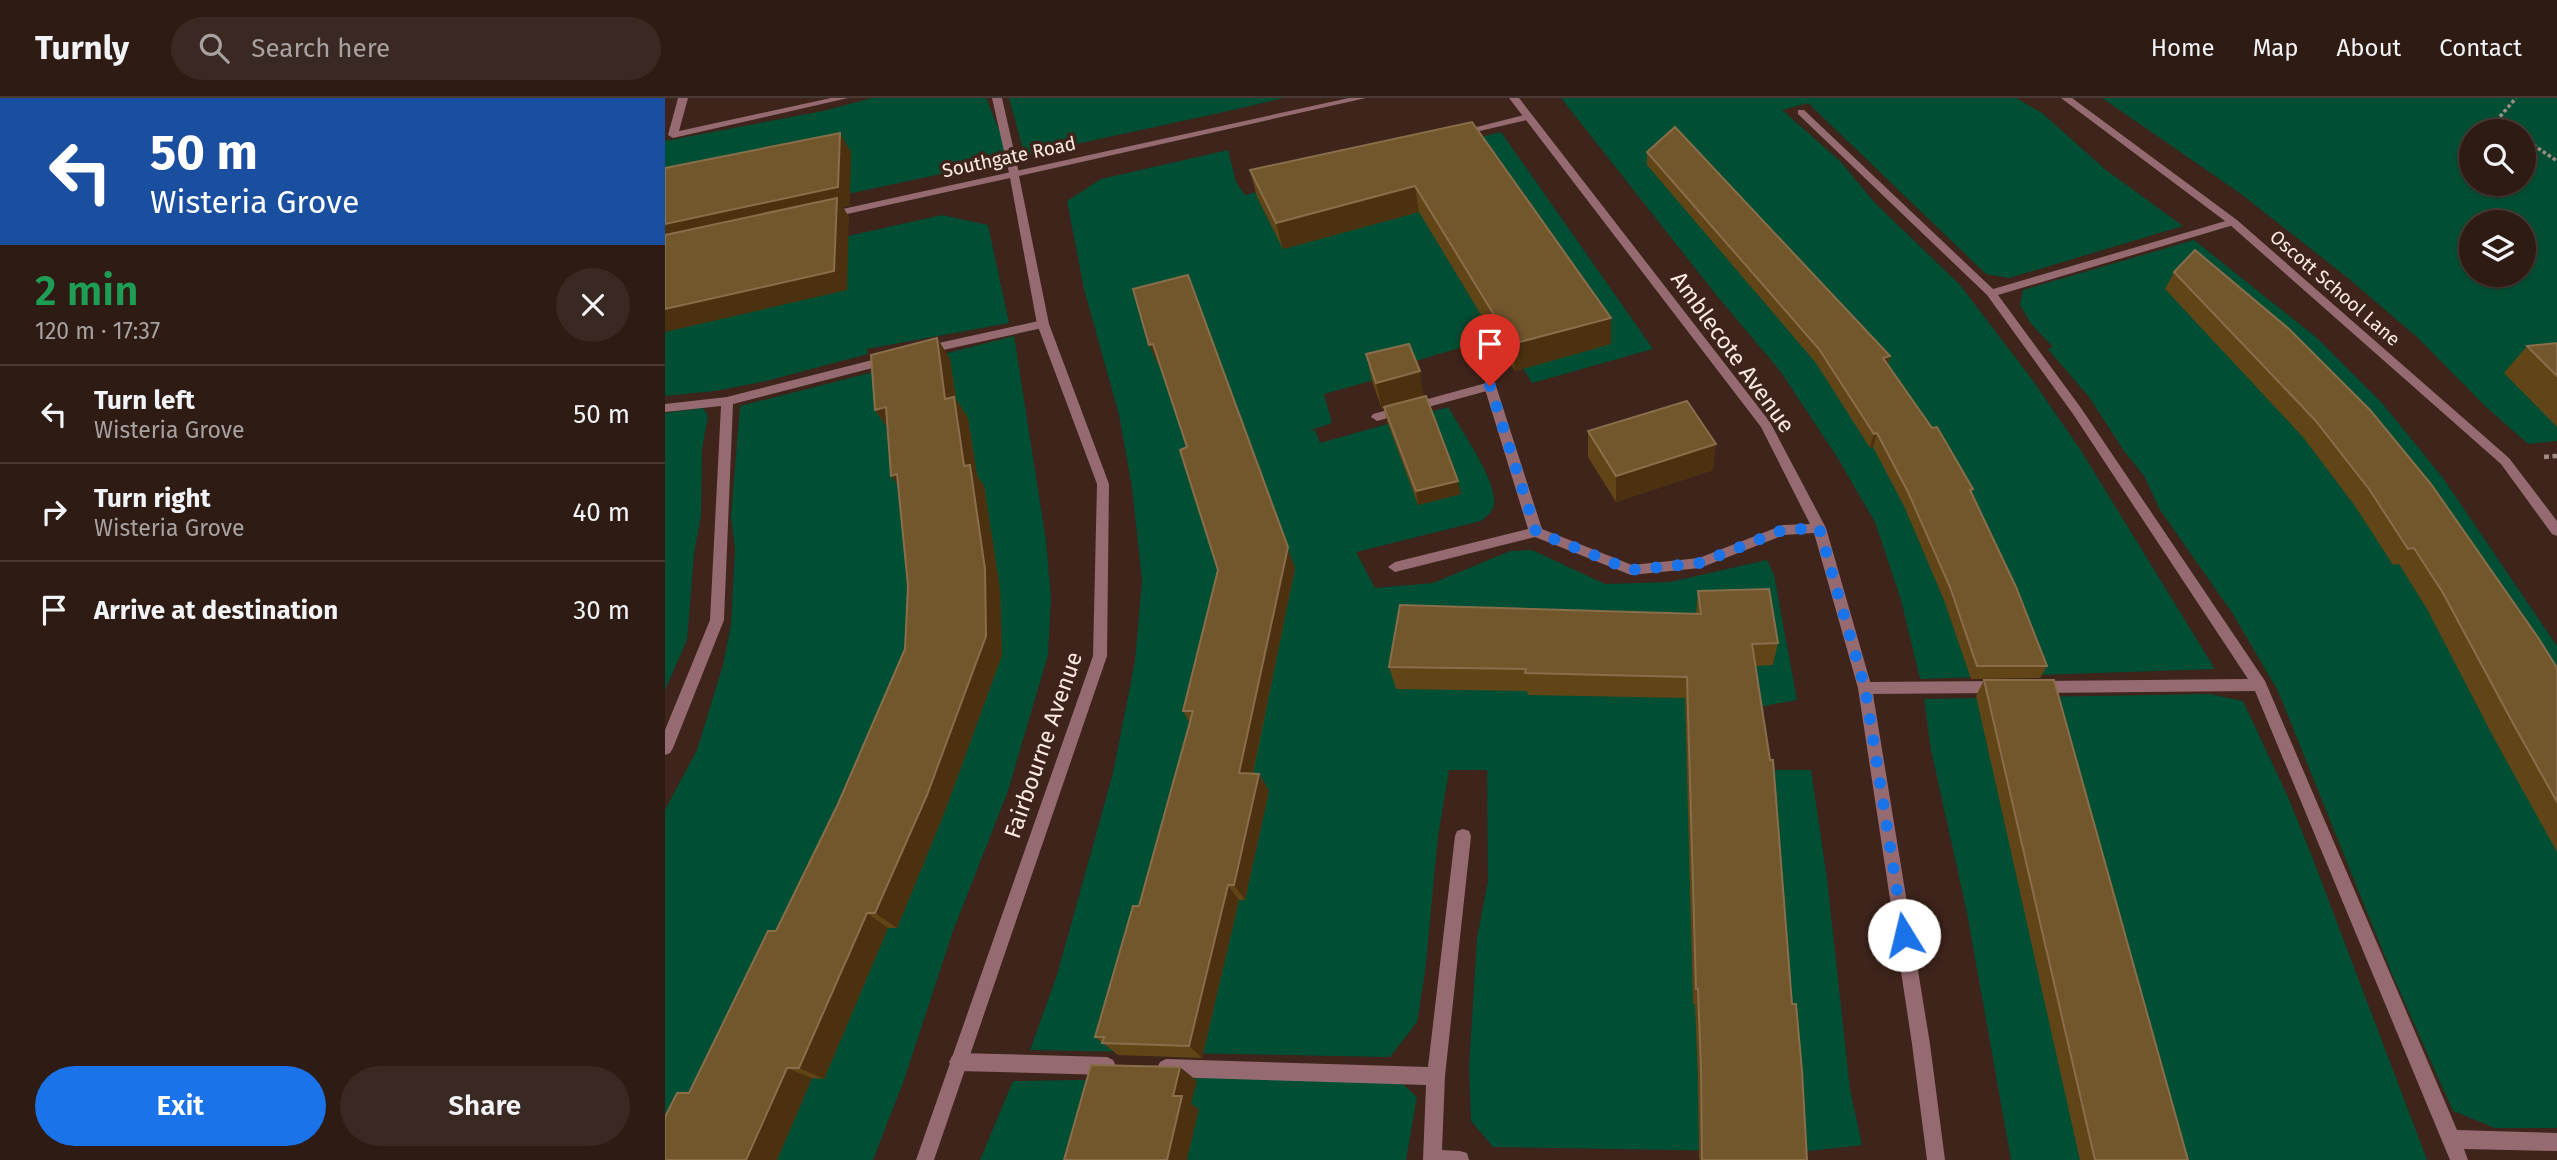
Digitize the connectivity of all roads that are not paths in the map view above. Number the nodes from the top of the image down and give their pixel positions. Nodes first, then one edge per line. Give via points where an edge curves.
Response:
1 (683, 98) edge
2 (843, 98) edge
3 (997, 98) edge
4 (1361, 98) edge
5 (1514, 98) edge
6 (2066, 98) edge
7 (1801, 112) dead end
8 (1528, 117) junction
9 (669, 135) edge
10 (1448, 136) edge
11 (1014, 173) junction
12 (811, 219) edge
13 (2233, 222) junction
14 (1991, 293) junction
15 (1043, 324) junction
16 (909, 354) edge
17 (897, 358) edge
18 (727, 401) junction
19 (665, 408) edge
20 (1377, 416) dead end
21 (1819, 528) junction
22 (2557, 531) edge
23 (1536, 532) junction
24 (1395, 567) dead end
25 (2259, 685) junction
26 (1865, 688) junction
27 (665, 748) edge
28 (1463, 836) dead end
29 (958, 1062) junction
30 (1121, 1067) edge
31 (1148, 1068) edge
32 (1436, 1076) junction
33 (2451, 1139) junction
34 (2557, 1142) edge
35 (925, 1160) edge
36 (1432, 1160) edge
37 (1460, 1160) edge
38 (1936, 1160) edge
39 (2459, 1160) edge

1 - 9 street
2 - 9 street
3 - 11 street, Fairbourne Avenue
4 - 11 street, Southgate Road
5 - 8 street, Amblecote Avenue
6 - 13 street, Oscott School Lane
7 - 14 street
8 - 10 street
8 - 21 street, Amblecote Avenue via 1766,425
11 - 12 street, Southgate Road
11 - 15 street, Fairbourne Avenue
13 - 14 street
13 - 22 street, Oscott School Lane via 2505,461
14 - 25 street via 2077,411
15 - 16 street
15 - 29 street, Fairbourne Avenue via 1103,484 1100,656
17 - 18 street
18 - 19 street
18 - 27 street via 717,620
20 - 23 street via 1490,386
21 - 23 street via 1783,530 1700,563 1631,570
21 - 26 street, Amblecote Avenue
23 - 24 street
25 - 26 street
25 - 33 street
26 - 38 street, Amblecote Avenue
28 - 32 street
29 - 30 street
29 - 35 street, Fairbourne Avenue
31 - 32 street
32 - 36 street
33 - 34 street
33 - 39 street
36 - 37 street

